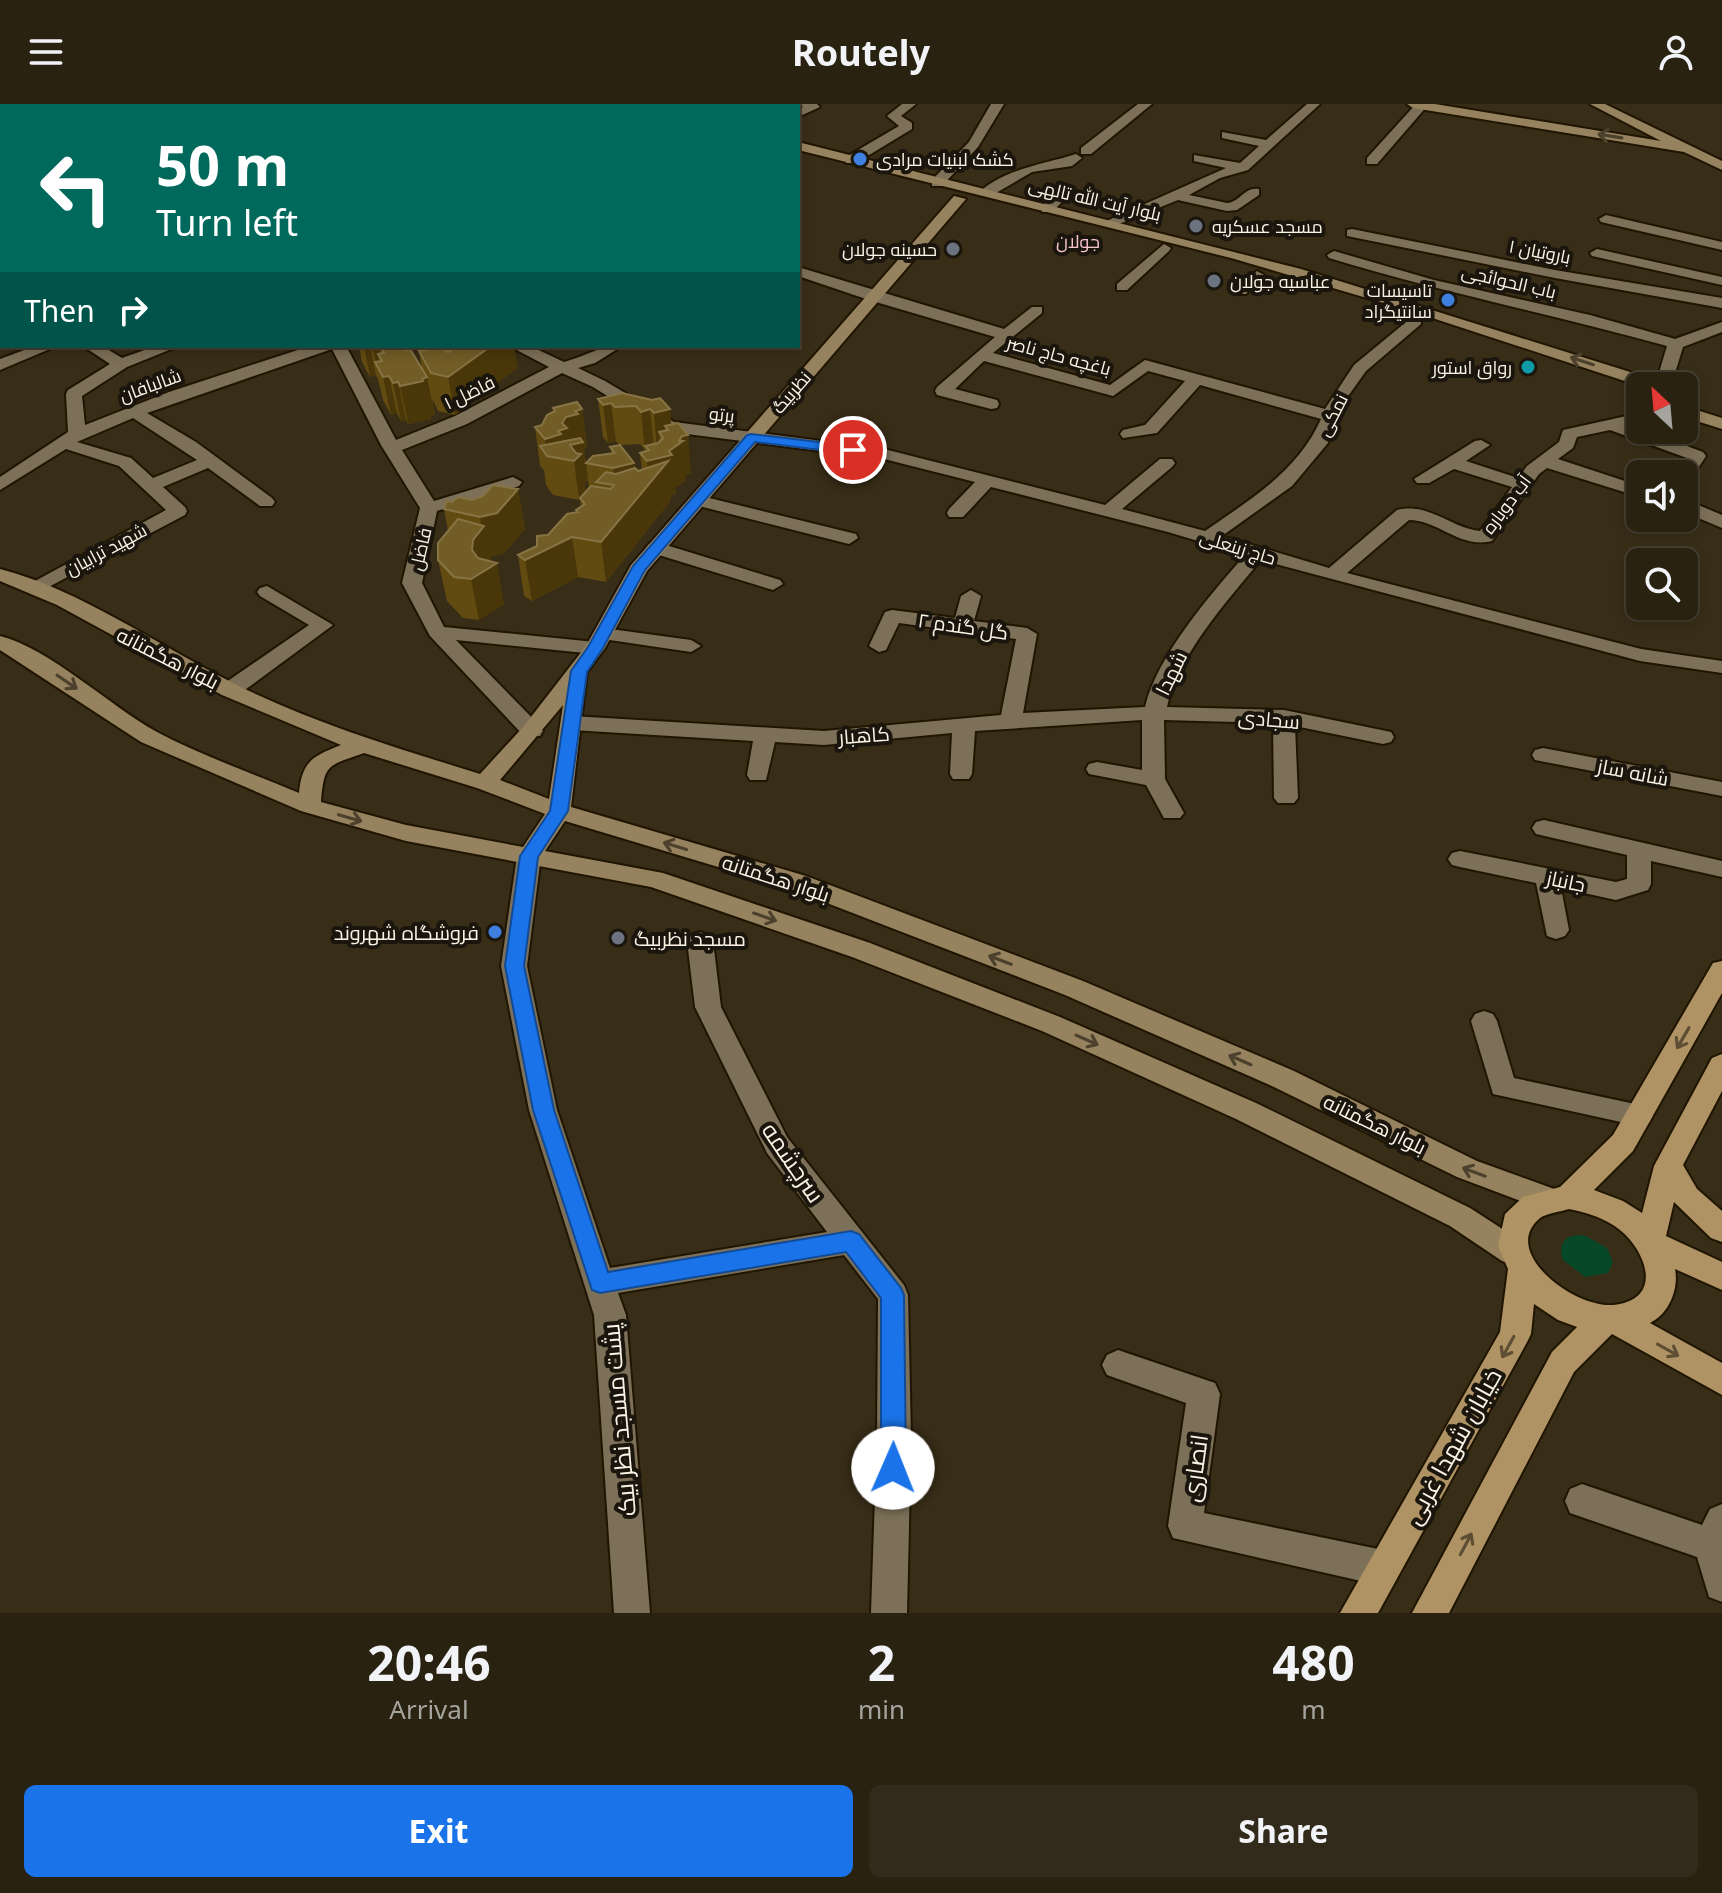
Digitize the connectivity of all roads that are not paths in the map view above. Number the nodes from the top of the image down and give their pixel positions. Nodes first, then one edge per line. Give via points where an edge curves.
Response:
1 (807, 104) edge
2 (910, 104) edge
3 (998, 104) edge
4 (1146, 104) edge
5 (1314, 104) edge
6 (1596, 104) edge
7 (1418, 105) edge
8 (800, 112) edge
9 (1226, 135) dead end
10 (1268, 144) junction
11 (800, 147) edge
12 (1687, 149) junction
13 (800, 157) edge
14 (1199, 158) dead end
15 (851, 160) junction
16 (1372, 161) dead end
17 (1722, 166) edge
18 (1243, 167) junction
19 (937, 183) junction
20 (1068, 189) dead end
21 (1254, 192) dead end
22 (984, 194) junction
23 (1177, 196) junction
24 (959, 199) junction
25 (1047, 209) junction
26 (1606, 219) dead end
27 (1109, 223) junction
28 (1352, 233) dead end
29 (1170, 244) junction
30 (1722, 246) edge
31 (1597, 253) dead end
32 (1334, 255) dead end
33 (800, 272) edge
34 (1257, 275) junction
35 (1722, 281) edge
36 (1122, 287) dead end
37 (1241, 291) dead end
38 (874, 297) junction
39 (1722, 303) edge
40 (1037, 310) dead end
41 (1416, 321) junction
42 (1722, 327) edge
43 (1007, 335) junction
44 (1676, 344) junction
45 (44, 348) edge
46 (94, 348) edge
47 (165, 348) edge
48 (320, 348) edge
49 (339, 348) edge
50 (521, 348) edge
51 (610, 348) edge
52 (981, 355) junction
53 (121, 364) junction
54 (0, 365) edge
55 (560, 368) junction
56 (1667, 372) edge
57 (1626, 376) edge
58 (1196, 379) junction
59 (1626, 391) edge
60 (1698, 401) edge
61 (991, 404) dead end
62 (1722, 409) edge
63 (134, 412) junction
64 (1331, 416) junction
65 (1698, 416) edge
66 (1626, 423) edge
67 (1722, 424) edge
68 (1616, 426) junction
69 (1129, 434) dead end
70 (70, 438) junction
71 (751, 438) junction
72 (1481, 445) dead end
73 (392, 448) junction
74 (1694, 460) edge
75 (210, 461) junction
76 (1545, 461) junction
77 (1451, 462) junction
78 (1166, 463) dead end
79 (1423, 479) dead end
80 (987, 480) junction
81 (513, 482) dead end
82 (1520, 484) junction
83 (0, 485) edge
84 (150, 486) junction
85 (1626, 487) edge
86 (697, 500) junction
87 (266, 502) dead end
88 (429, 508) junction
89 (1109, 511) junction
90 (1698, 511) edge
91 (956, 513) dead end
92 (1722, 522) edge
93 (1209, 537) junction
94 (849, 538) dead end
95 (656, 548) junction
96 (1257, 553) junction
97 (0, 575) edge
98 (1333, 575) junction
99 (773, 584) dead end
100 (34, 587) junction
101 (267, 592) dead end
102 (971, 596) dead end
103 (963, 626) junction
104 (437, 632) junction
105 (599, 641) junction
106 (0, 642) edge
107 (691, 646) dead end
108 (879, 646) dead end
109 (1722, 667) edge
110 (579, 671) junction
111 (230, 690) junction
112 (1154, 713) junction
113 (1284, 717) junction
114 (1011, 720) junction
115 (572, 723) junction
116 (964, 725) junction
117 (532, 731) junction
118 (765, 734) junction
119 (1383, 737) dead end
120 (363, 745) junction
121 (1543, 755) dead end
122 (1597, 765) junction
123 (1097, 769) dead end
124 (961, 774) dead end
125 (758, 775) dead end
126 (1154, 779) junction
127 (1687, 782) junction
128 (485, 783) junction
129 (1722, 789) edge
130 (1602, 790) dead end
131 (1286, 798) dead end
132 (309, 806) junction
133 (1688, 806) dead end
134 (559, 811) junction
135 (1172, 813) dead end
136 (1544, 828) dead end
137 (1639, 850) junction
138 (529, 856) junction
139 (1460, 859) dead end
140 (1722, 869) edge
141 (1547, 877) junction
142 (1556, 930) dead end
143 (700, 941) dead end
144 (1722, 970) edge
145 (1074, 988) junction
146 (1484, 1021) dead end
147 (1051, 1024) junction
148 (1722, 1065) edge
149 (1639, 1115) junction
150 (1668, 1166) junction
151 (1558, 1198) junction
152 (1722, 1229) edge
153 (851, 1241) junction
154 (1650, 1242) junction
155 (1517, 1262) junction
156 (1722, 1277) edge
157 (600, 1283) junction
158 (1609, 1320) junction
159 (1118, 1365) dead end
160 (1722, 1380) edge
161 (1582, 1501) dead end
162 (1716, 1533) edge
163 (1383, 1568) junction
164 (1722, 1584) edge
165 (632, 1613) edge
166 (889, 1613) edge
167 (1358, 1613) edge
168 (1430, 1613) edge

1 - 8 street via 814,107
2 - 15 street via 893,116 908,126
3 - 19 street via 974,144
4 - 22 street via 1067,163 1028,169
5 - 10 street
6 - 12 main road
12 -> 7 main road
7 - 16 street
9 - 10 street
10 - 18 street
11 - 15 main road, بلوار آیت الله تالهی
12 - 17 main road
13 - 24 main road, بلوار آیت الله تالهی
14 - 18 street
15 - 19 main road, بلوار آیت الله تالهی
18 - 23 street
19 - 22 main road, بلوار آیت الله تالهی
20 - 25 street
21 - 23 street via 1227,207
22 - 25 main road, بلوار آیت الله تالهی
23 - 27 street
24 - 29 main road, بلوار آیت الله تالهی
24 - 38 main road, نظربیگ
25 - 27 main road, بلوار آیت الله تالهی
26 - 30 street
27 - 29 main road, بلوار آیت الله تالهی
28 - 39 street, ۱ باروتیان
29 - 34 main road, بلوار آیت الله تالهی
29 - 36 street
57 -> 29 main road, بلوار آیت الله تالهی via 1430,311
31 - 35 street
32 - 44 street, باب الحوائجی
33 - 38 street, باغچه حاج ناصر
34 - 37 street
34 - 41 main road, بلوار آیت الله تالهی
38 - 43 street, باغچه حاج ناصر
38 - 71 main road, نظربیگ
40 - 43 street
41 - 59 main road, بلوار آیت الله تالهی
41 - 64 street, نمکی via 1360,368
42 - 44 street
43 - 52 street, باغچه حاج ناصر
44 - 56 street
45 - 54 street
46 - 53 street
47 - 53 street
48 - 63 street, شالبافان
49 - 73 street, فاضل
50 - 55 street, پرتو
51 - 55 street, فاضل ۱
52 - 58 street, باغچه حاج ناصر via 1113,391 1145,365
52 - 61 street via 943,391
53 - 70 street via 74,394
55 - 71 street, پرتو via 599,384 669,427
55 - 73 street, فاضل ۱ via 461,420
58 - 64 street, باغچه حاج ناصر
58 - 69 street via 1151,429
60 - 62 main road
63 - 70 street, شالبافان
63 - 75 street
64 - 93 street, نمکی via 1319,443 1286,482
65 - 67 main road
66 - 68 street, آب دوباره
68 - 74 street via 1697,456
68 - 76 street, آب دوباره via 1569,434 1567,444
70 - 83 street, شالبافان
70 - 84 street via 125,462
71 - 80 street, حاج زینعلی via 884,454
71 - 86 main road, نظربیگ
72 - 77 street
73 - 88 street, فاضل
75 - 84 street
75 - 87 street
76 - 82 street, آب دوباره
76 - 85 street
77 - 79 street
77 - 82 street
78 - 89 street
80 - 89 street, حاج زینعلی
80 - 91 street
81 - 88 street
82 - 98 street, آب دوباره via 1485,537 1471,538 1418,512 1404,514
84 - 100 street, شهید ترابیان via 178,511
86 - 94 street
86 - 95 main road, نظربیگ
88 - 104 street, فاضل via 412,583
89 - 93 street, حاج زینعلی
90 - 92 street
93 - 96 street, حاج زینعلی
95 - 99 street
95 - 105 main road, نظربیگ via 638,569
96 - 98 street, حاج زینعلی
96 - 112 street, شهدا via 1189,638 1161,685
97 - 100 main road, بلوار هگمتانه
98 - 109 street, حاج زینعلی via 1640,655
100 - 111 main road, بلوار هگمتانه
101 - 111 street via 323,625
102 - 103 street
103 - 108 street, گل گندم ۲ via 892,616
103 - 114 street, گل گندم ۲ via 1027,634
104 - 105 street
104 - 117 street, فاضل
105 - 107 street
105 - 110 main road, نظربیگ
106 -> 132 main road, بلوار هگمتانه via 149,737
110 - 115 main road, نظربیگ
110 - 117 main road, نظربیگ
111 - 120 main road, بلوار هگمتانه
112 - 113 street, سجادی
112 - 114 street, کاهبار
112 - 126 street, شهدا
113 - 119 street, سجادی
113 - 131 street
114 - 116 street, کاهبار
115 - 118 street, کاهبار
115 - 134 main road, نظربیگ
116 - 118 street, کاهبار via 824,738
116 - 124 street
117 - 128 main road, نظربیگ
118 - 125 street
120 - 128 main road, بلوار هگمتانه
120 - 132 main road via 324,760 312,773
121 - 122 street, شانه ساز
122 - 127 street, شانه ساز
122 - 130 street
123 - 126 street
126 - 135 street, شهدا
127 - 129 street, شانه ساز
127 - 133 street
128 - 134 main road, بلوار هگمتانه
132 -> 138 main road, بلوار هگمتانه via 406,833
134 - 138 main road
145 -> 134 main road, بلوار هگمتانه via 797,882
136 - 137 street
137 - 140 street
137 - 141 street, جانباز via 1639,884 1616,891
138 -> 147 main road, بلوار هگمتانه via 654,879 861,950
138 - 157 street, پشت مسجد نظر بیک via 514,966 543,1110
139 - 141 street, جانباز
141 - 142 street
143 - 153 street, سرچشمه via 708,1007 777,1145
144 -> 149 main road
145 - 147 main road
151 -> 145 main road, بلوار هگمتانه via 1467,1169 1284,1079
146 - 149 street via 1503,1086
147 -> 155 main road, بلوار هگمتانه via 1246,1111 1460,1217
148 - 150 main road
149 - 151 main road via 1623,1143
150 - 152 main road via 1687,1198
150 - 154 main road
151 - 154 main road via 1614,1210
151 - 155 main road via 1530,1206 1518,1218 1512,1234
153 - 157 street
153 - 166 street, سرچشمه via 893,1295
154 - 156 main road
154 - 158 main road via 1663,1280 1658,1297 1646,1310
155 - 158 main road via 1537,1290 1557,1305
155 -> 163 main road, خیابان شهدا غربی via 1515,1334
157 - 165 street, پشت مسجد نظر بیک via 610,1315
158 -> 160 main road
168 -> 158 main road via 1563,1362
159 - 163 street, انصاری via 1204,1394 1185,1526
161 - 162 street
162 - 164 street
163 - 167 main road, خیابان شهدا غربی

